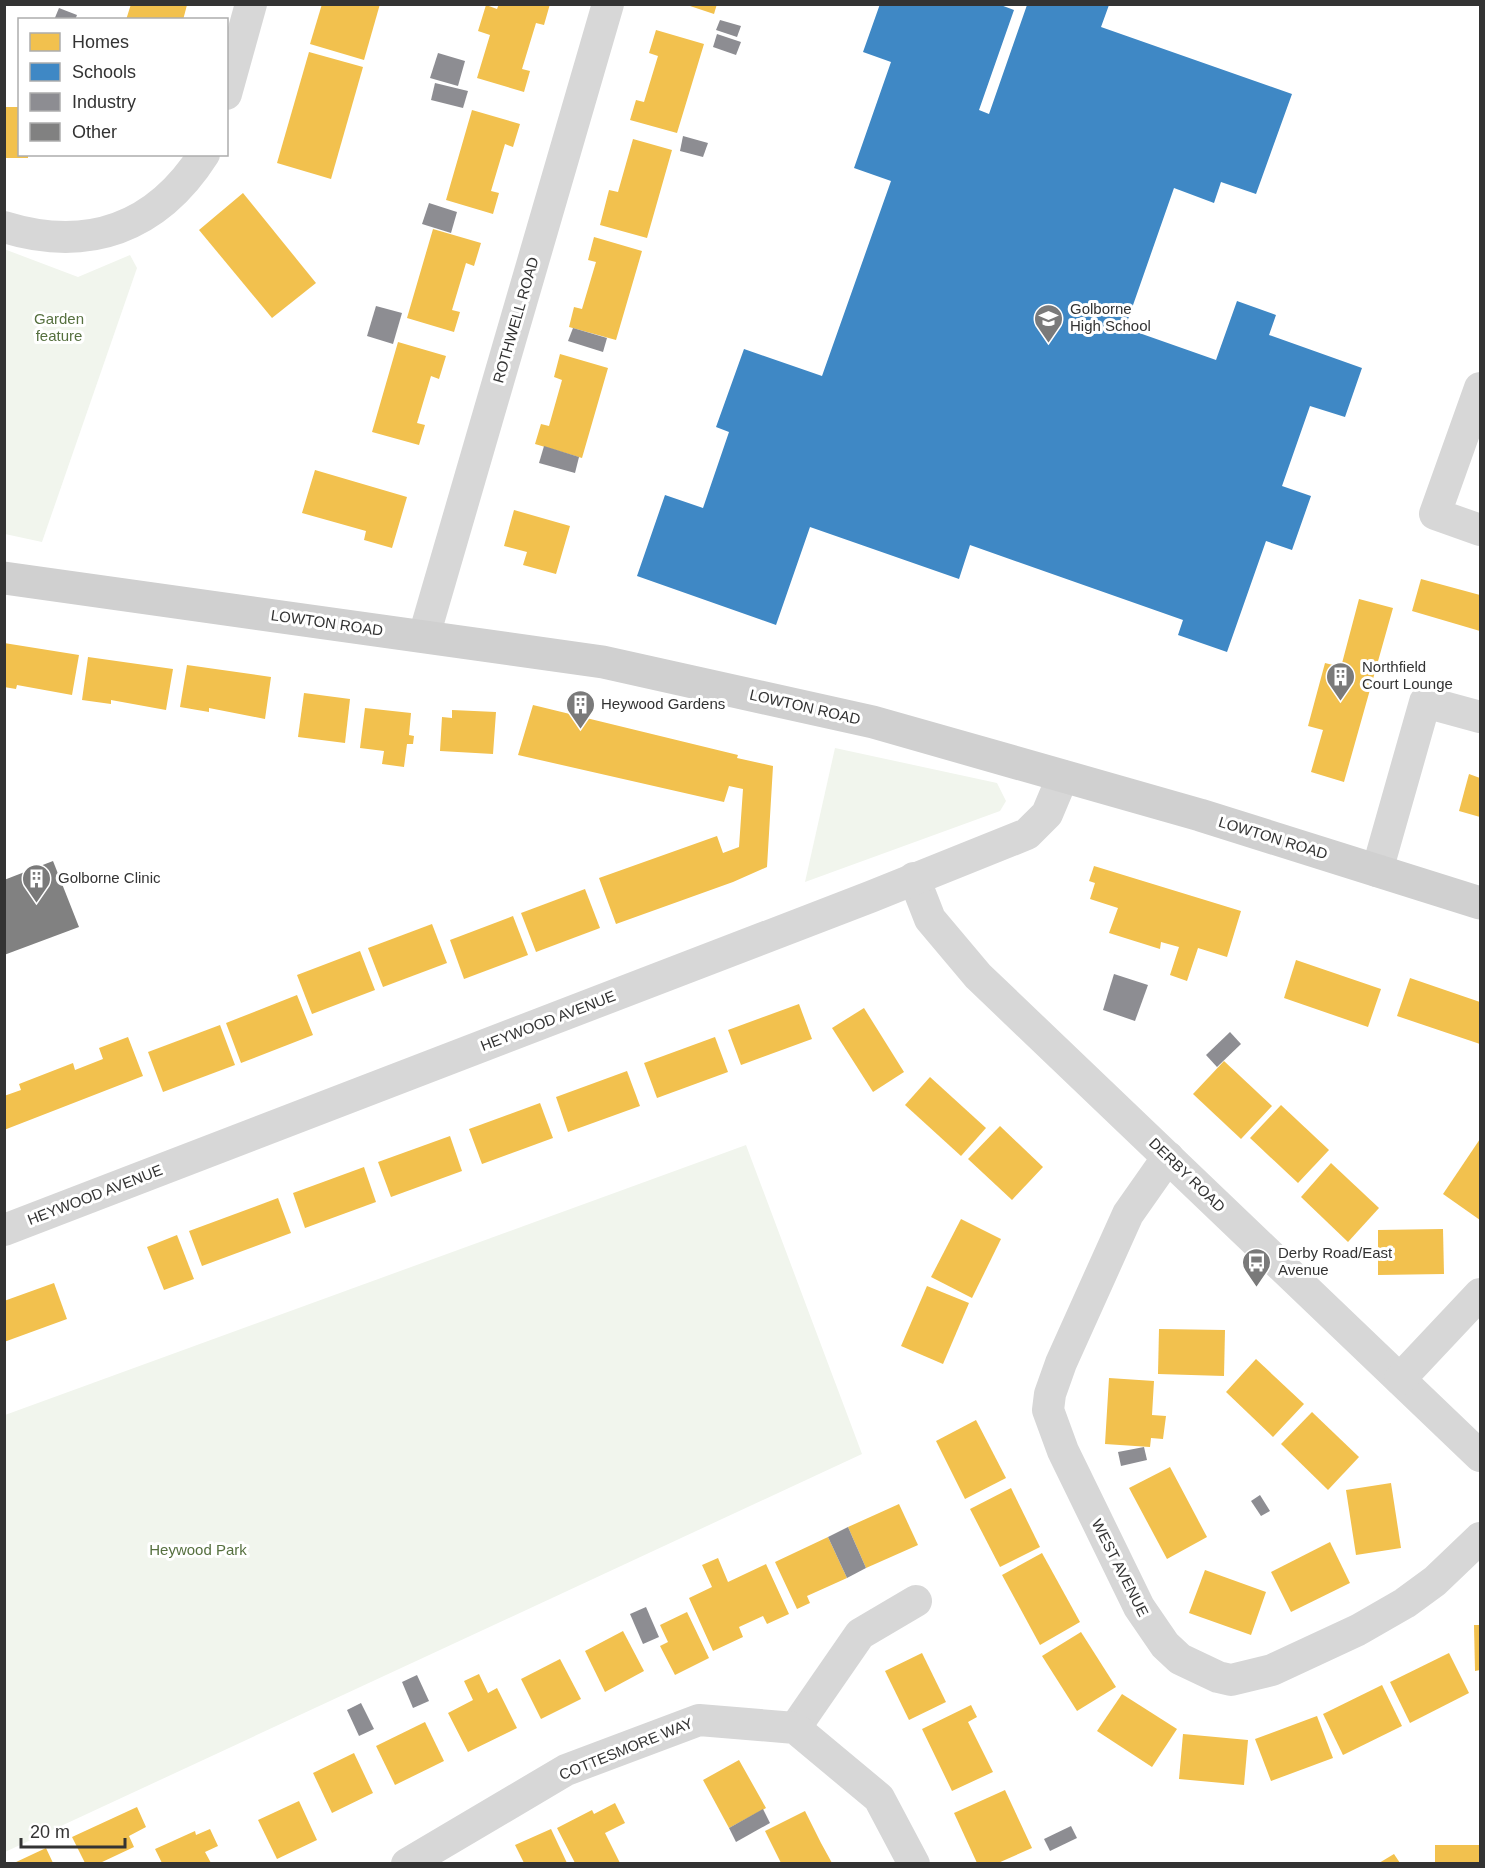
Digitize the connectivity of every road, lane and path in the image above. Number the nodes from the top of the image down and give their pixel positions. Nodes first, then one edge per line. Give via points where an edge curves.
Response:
1 (251, 4) edge
2 (608, 4) edge
3 (228, 87) edge
4 (202, 156) edge
5 (4, 227) edge
6 (1480, 388) edge
7 (1480, 530) edge
8 (4, 578) edge
9 (424, 636) junction
10 (1480, 717) edge
11 (1064, 776) junction
12 (1377, 871) junction
13 (914, 878) junction
14 (1480, 903) edge
15 (1168, 1157) junction
16 (4, 1230) edge
17 (1480, 1294) edge
18 (1401, 1379) junction
19 (1480, 1456) edge
20 (1480, 1538) edge
21 (916, 1601) dead end
22 (795, 1728) junction
23 (407, 1863) edge
24 (914, 1863) edge

1 - 3 street
2 - 9 street, ROTHWELL ROAD
4 - 5 street via 171,196 132,223 108,233 50,238
6 - 7 street via 1435,514
8 - 9 main road, LOWTON ROAD
9 - 11 main road, LOWTON ROAD via 603,662 873,722
10 - 12 street via 1425,702
11 - 12 main road, LOWTON ROAD
11 - 13 street, HEYWOOD AVENUE via 1047,814 1026,834
12 - 14 main road, LOWTON ROAD
13 - 15 street, DERBY ROAD via 930,919 978,976
13 - 16 street, HEYWOOD AVENUE
15 - 18 street, DERBY ROAD
15 - 20 street, WEST AVENUE via 1128,1214 1060,1363 1047,1410 1139,1607 1165,1645 1180,1659 1218,1677 1231,1680 1272,1670 1405,1604
17 - 18 street
18 - 19 street, DERBY ROAD
21 - 22 street via 860,1634
22 - 23 street, COTTESMORE WAY via 699,1720 566,1770
22 - 24 street via 879,1798

